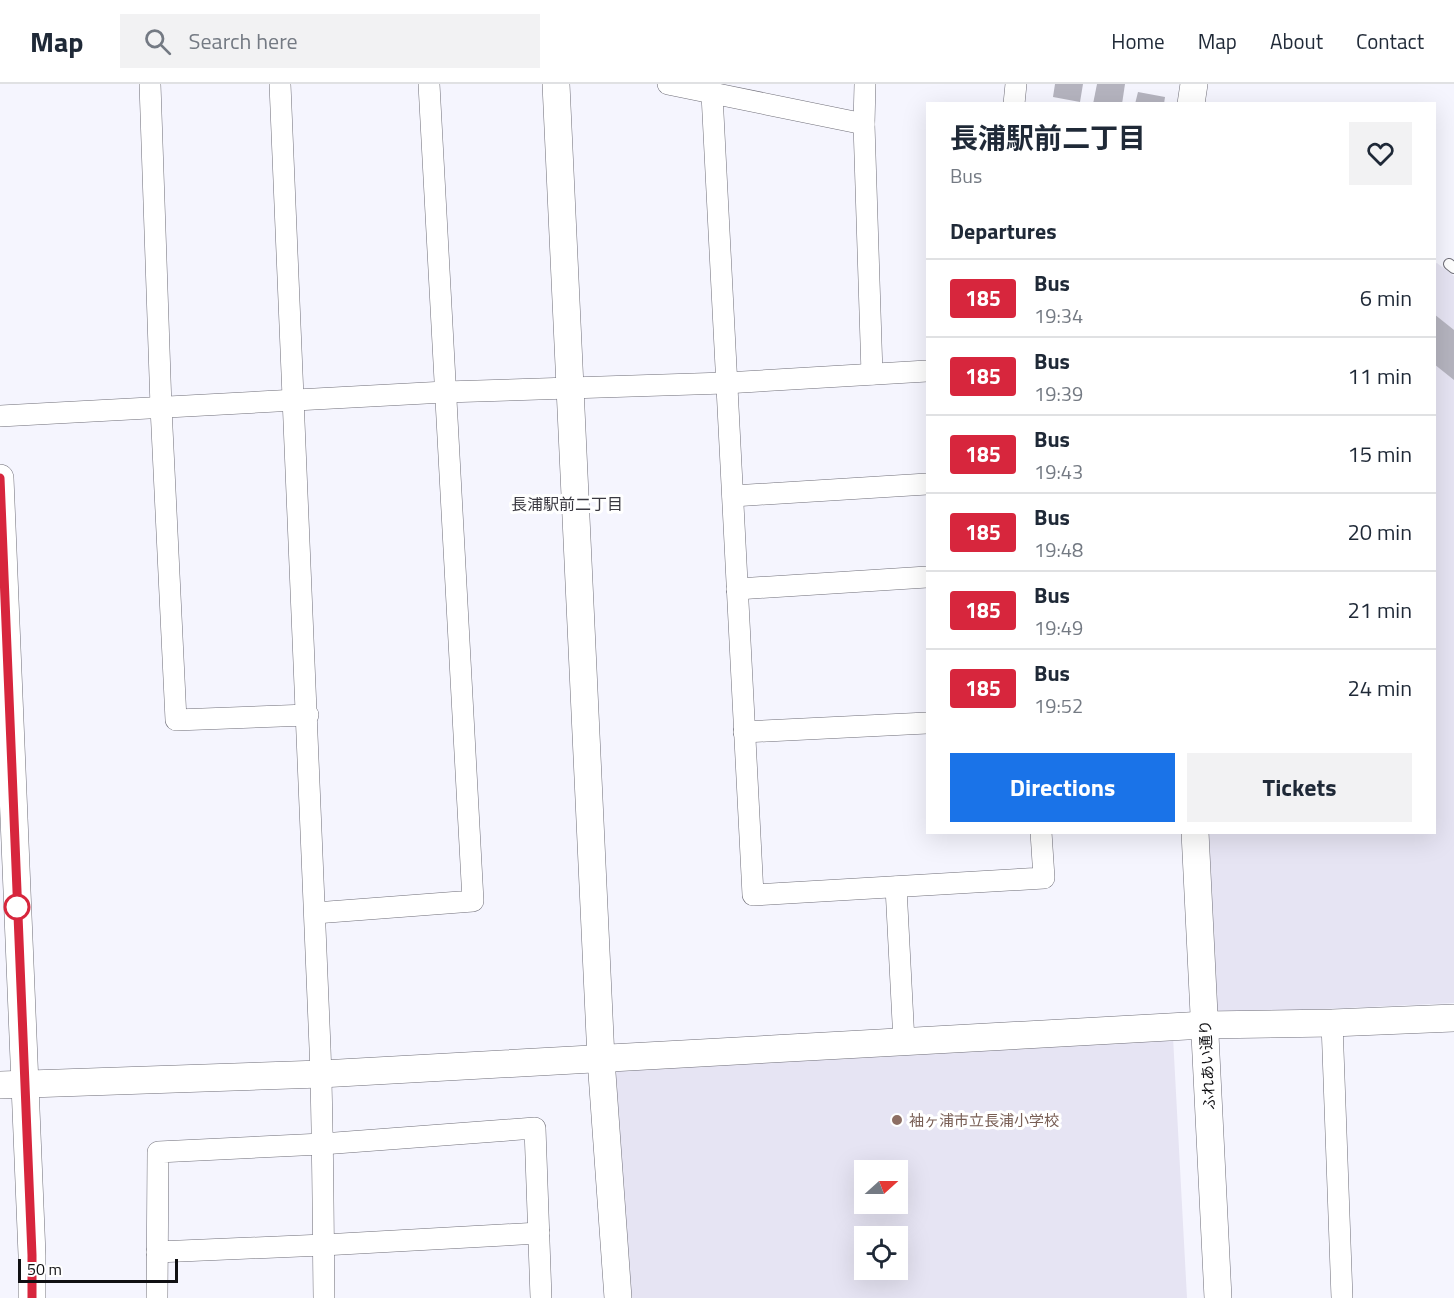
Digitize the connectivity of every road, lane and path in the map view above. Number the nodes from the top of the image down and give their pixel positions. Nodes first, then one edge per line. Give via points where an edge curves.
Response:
1 (150, 84) edge
2 (280, 84) edge
3 (429, 84) edge
4 (556, 84) edge
5 (668, 84) edge
6 (865, 84) edge
7 (1016, 84) edge
8 (1194, 84) edge
9 (712, 94) junction
10 (1014, 102) edge
11 (1191, 102) edge
12 (864, 124) junction
13 (926, 371) edge
14 (872, 374) junction
15 (725, 383) junction
16 (572, 389) junction
17 (445, 392) junction
18 (293, 400) junction
19 (161, 407) junction
20 (0, 416) edge
21 (0, 478) edge
22 (926, 484) edge
23 (733, 496) junction
24 (926, 577) edge
25 (737, 589) junction
26 (308, 715) junction
27 (926, 723) edge
28 (744, 732) junction
29 (1041, 834) edge
30 (1195, 834) edge
31 (896, 887) junction
32 (315, 913) junction
33 (1454, 1018) edge
34 (1332, 1023) junction
35 (1205, 1025) junction
36 (904, 1042) junction
37 (602, 1059) junction
38 (321, 1074) junction
39 (12, 1084) edge
40 (322, 1144) junction
41 (539, 1233) junction
42 (323, 1245) junction
43 (157, 1252) junction
44 (32, 1298) edge
45 (157, 1298) edge
46 (324, 1298) edge
47 (541, 1298) edge
48 (618, 1298) edge
49 (1218, 1298) edge
50 (1342, 1298) edge

1 - 19 street
2 - 18 street
3 - 17 street
4 - 16 street
5 - 9 street
6 - 12 street
7 - 10 street
8 - 11 street
9 - 12 street
9 - 15 street
12 - 14 street
13 - 14 street
14 - 15 street
15 - 16 street
15 - 23 street
16 - 17 street
16 - 37 street
17 - 18 street
17 - 32 street via 473,901
18 - 19 street
18 - 26 street
19 - 20 street
19 - 26 street via 176,720
21 - 39 street
22 - 23 street
23 - 25 street
24 - 25 street
25 - 28 street
26 - 32 street
27 - 28 street
28 - 31 street via 753,895
29 - 31 street via 1044,878
30 - 35 street, ふれあい通り
31 - 36 street
32 - 38 street
33 - 34 street
34 - 35 street
34 - 50 street
35 - 36 street
35 - 49 street, ふれあい通り
36 - 37 street
37 - 38 street
37 - 48 street
38 - 39 street
38 - 40 street
39 - 44 street via 32,1255
40 - 41 street via 535,1128
40 - 42 street
40 - 43 street via 158,1152
41 - 42 street
41 - 47 street
42 - 43 street
42 - 46 street
43 - 45 street

